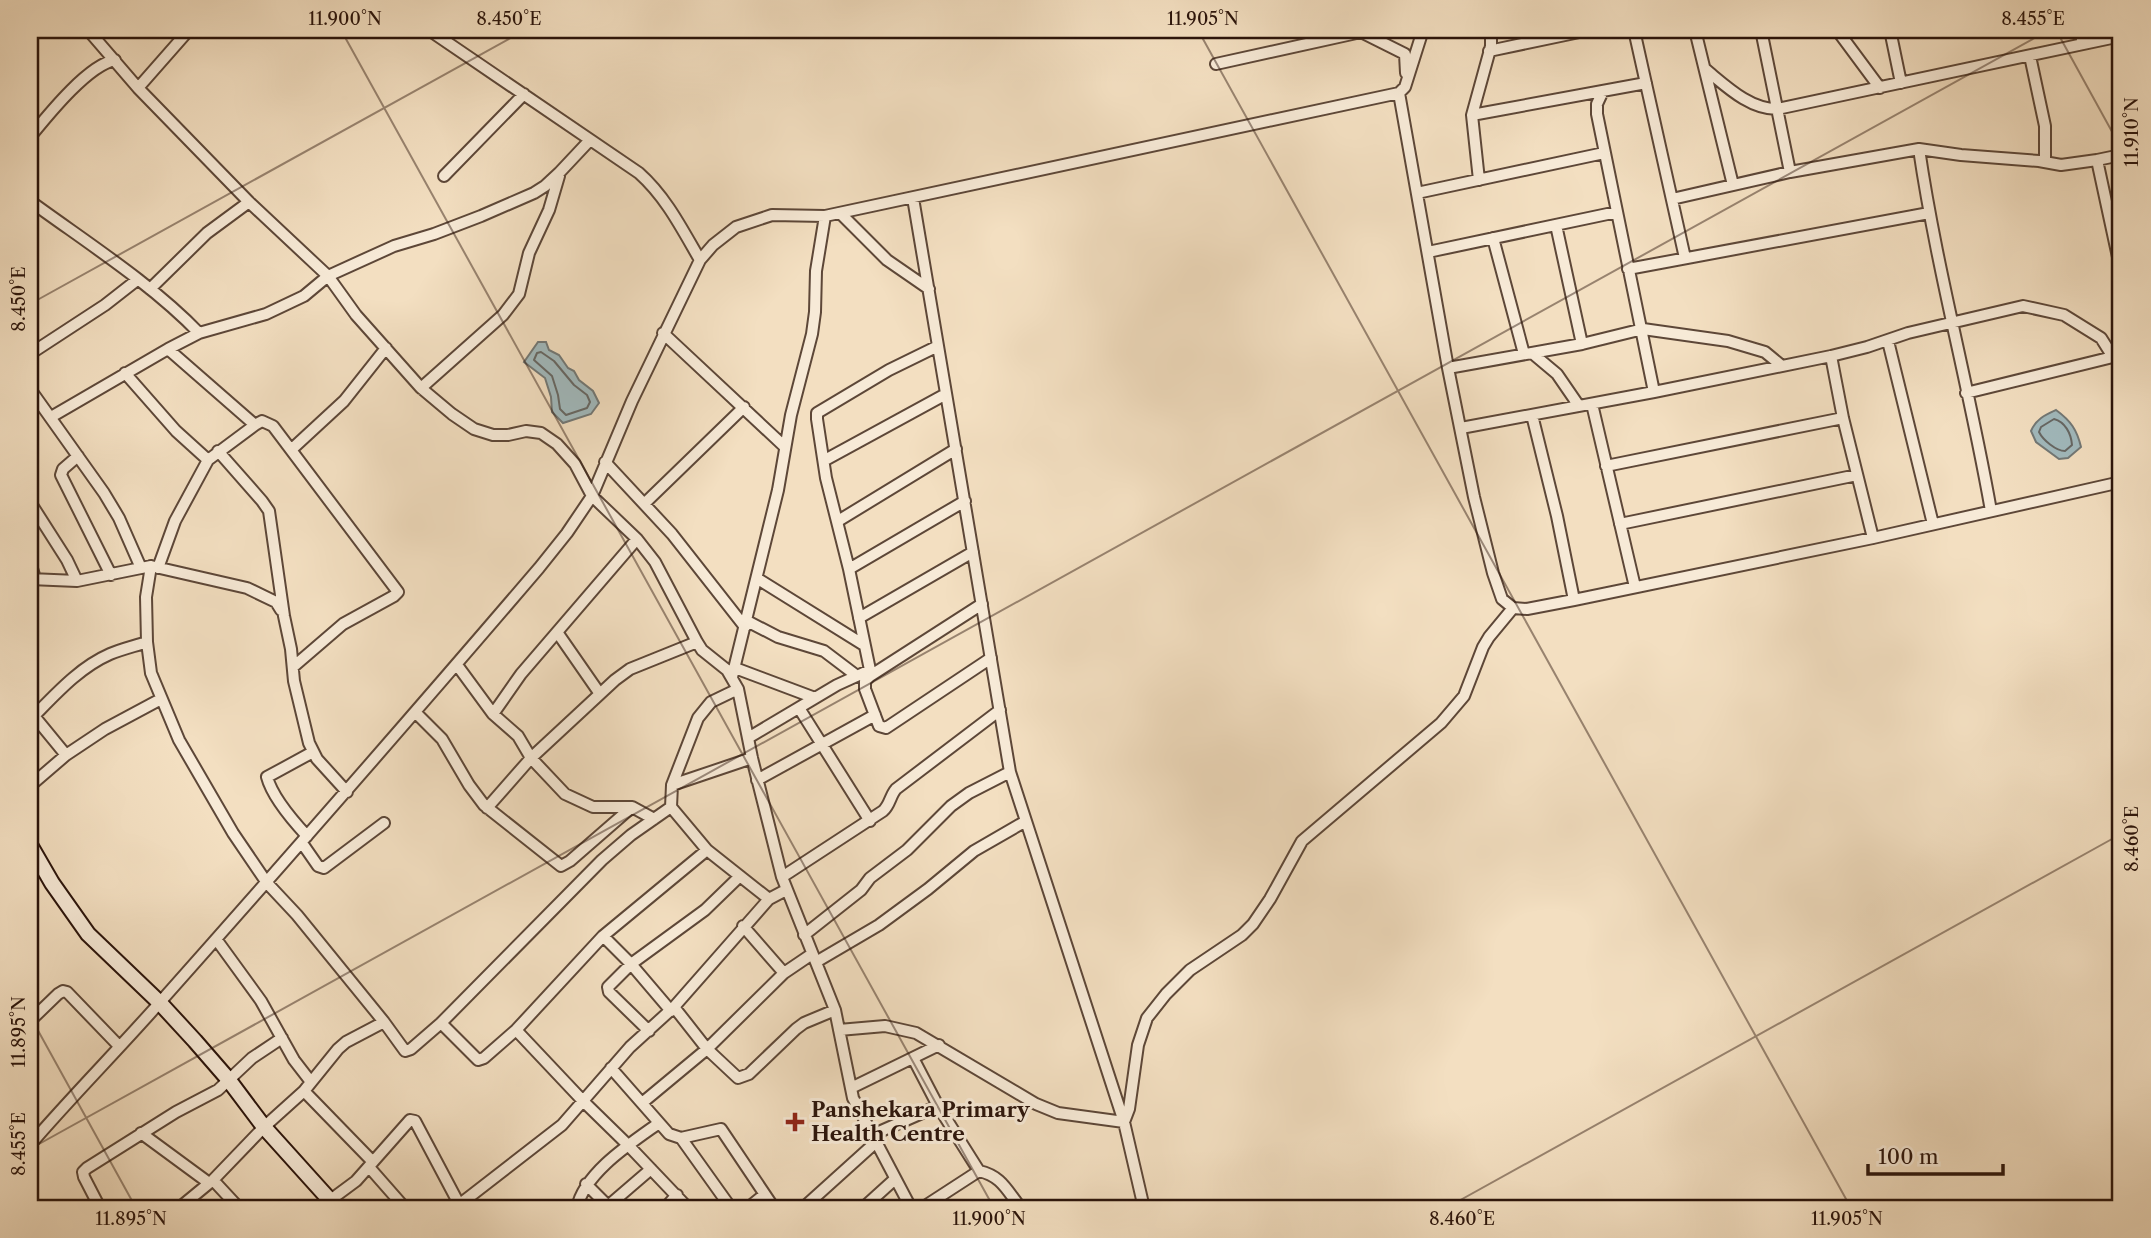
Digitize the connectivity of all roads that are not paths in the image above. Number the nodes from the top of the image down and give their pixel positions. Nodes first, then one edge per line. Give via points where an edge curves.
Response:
1 (88, 30) edge
2 (189, 30) edge
3 (429, 30) edge
4 (1423, 30) edge
5 (1491, 30) edge
6 (1590, 30) edge
7 (1634, 30) edge
8 (1695, 30) edge
9 (1761, 30) edge
10 (1837, 30) edge
11 (1890, 30) edge
12 (2080, 30) edge
13 (2121, 36) edge
14 (2083, 44) junction
15 (1489, 51) junction
16 (2029, 56) junction
17 (116, 60) junction
18 (1216, 64) dead end
19 (1705, 69) junction
20 (1406, 82) junction
21 (1646, 83) junction
22 (1901, 83) junction
23 (138, 88) junction
24 (1880, 88) junction
25 (1603, 90) junction
26 (1399, 93) junction
27 (524, 94) junction
28 (1777, 109) junction
29 (1472, 115) junction
30 (30, 137) edge
31 (590, 140) junction
32 (1919, 149) junction
33 (1604, 153) junction
34 (2121, 155) edge
35 (2096, 160) junction
36 (2045, 162) junction
37 (1790, 172) junction
38 (559, 173) junction
39 (444, 176) dead end
40 (1479, 180) junction
41 (1733, 185) junction
42 (1417, 193) junction
43 (914, 198) junction
44 (1672, 199) junction
45 (30, 201) edge
46 (249, 202) junction
47 (1616, 212) junction
48 (840, 213) junction
49 (1928, 213) junction
50 (825, 216) junction
51 (1556, 225) junction
52 (1493, 238) junction
53 (1428, 252) junction
54 (1685, 258) junction
55 (700, 260) junction
56 (1628, 270) junction
57 (2121, 271) edge
58 (328, 276) junction
59 (137, 280) junction
60 (150, 289) junction
61 (929, 289) junction
62 (1952, 324) junction
63 (1643, 329) junction
64 (200, 333) junction
65 (663, 333) junction
66 (1888, 341) junction
67 (1582, 344) junction
68 (938, 346) junction
69 (386, 348) junction
70 (169, 349) junction
71 (30, 354) edge
72 (1528, 354) junction
73 (1831, 356) junction
74 (2117, 356) edge
75 (1783, 366) junction
76 (1448, 368) junction
77 (125, 373) junction
78 (421, 388) junction
79 (30, 389) edge
80 (1654, 392) junction
81 (1966, 393) junction
82 (947, 394) junction
83 (1592, 404) junction
84 (1579, 406) junction
85 (744, 407) junction
86 (1532, 415) junction
87 (51, 417) junction
88 (1843, 418) junction
89 (255, 425) junction
90 (1461, 428) junction
91 (785, 447) junction
92 (292, 449) junction
93 (956, 449) junction
94 (218, 451) junction
95 (78, 456) junction
96 (208, 460) junction
97 (825, 460) junction
98 (605, 462) junction
99 (1606, 466) junction
100 (1857, 475) junction
101 (2121, 482) edge
102 (592, 496) junction
103 (965, 501) junction
104 (30, 502) edge
105 (644, 504) junction
106 (1991, 511) junction
107 (838, 521) junction
108 (1620, 524) junction
109 (1933, 524) junction
110 (1872, 538) junction
111 (637, 539) junction
112 (973, 552) junction
113 (30, 562) edge
114 (150, 567) junction
115 (849, 569) junction
116 (111, 575) junction
117 (32, 578) edge
118 (758, 579) junction
119 (77, 581) junction
120 (1635, 587) junction
121 (1574, 600) junction
122 (982, 604) junction
123 (1513, 608) junction
124 (284, 615) junction
125 (859, 618) junction
126 (746, 624) junction
127 (557, 632) junction
128 (146, 642) junction
129 (696, 642) junction
130 (864, 645) junction
131 (991, 658) junction
132 (457, 665) junction
133 (293, 667) junction
134 (734, 673) junction
135 (870, 673) junction
136 (857, 676) junction
137 (738, 689) junction
138 (600, 694) junction
139 (815, 698) junction
140 (161, 699) junction
141 (799, 708) junction
142 (1000, 709) junction
143 (416, 713) junction
144 (493, 714) junction
145 (875, 715) junction
146 (32, 718) edge
147 (748, 738) junction
148 (822, 745) junction
149 (313, 752) junction
150 (66, 755) junction
151 (531, 758) junction
152 (752, 758) junction
153 (1010, 772) junction
154 (757, 780) junction
155 (672, 785) junction
156 (30, 786) edge
157 (347, 792) junction
158 (632, 807) junction
159 (671, 807) junction
160 (487, 808) junction
161 (654, 819) junction
162 (870, 821) junction
163 (1026, 821) junction
164 (384, 823) dead end
165 (304, 840) junction
166 (30, 845) edge
167 (707, 850) junction
168 (739, 877) junction
169 (782, 877) junction
170 (267, 883) junction
171 (786, 890) junction
172 (769, 899) junction
173 (743, 926) junction
174 (603, 936) junction
175 (804, 936) junction
176 (216, 939) junction
177 (814, 958) junction
178 (631, 964) junction
179 (784, 973) junction
180 (160, 1003) junction
181 (673, 1009) junction
182 (835, 1010) junction
183 (30, 1021) edge
184 (384, 1022) junction
185 (441, 1023) junction
186 (516, 1030) junction
187 (839, 1030) junction
188 (649, 1031) junction
189 (282, 1038) junction
190 (939, 1045) junction
191 (119, 1046) junction
192 (707, 1049) junction
193 (913, 1058) junction
194 (611, 1068) junction
195 (228, 1079) junction
196 (307, 1086) junction
197 (851, 1088) junction
198 (583, 1101) junction
199 (642, 1103) junction
200 (938, 1106) junction
201 (1124, 1122) junction
202 (659, 1123) junction
203 (264, 1127) junction
204 (141, 1133) junction
205 (681, 1138) junction
206 (873, 1139) junction
207 (30, 1145) edge
208 (628, 1145) junction
209 (371, 1165) junction
210 (650, 1169) junction
211 (978, 1171) junction
212 (895, 1179) junction
213 (211, 1181) junction
214 (586, 1184) junction
215 (677, 1195) junction
216 (764, 1195) junction
217 (1018, 1204) edge
218 (330, 1206) edge
219 (457, 1206) edge
220 (609, 1207) edge
221 (100, 1208) edge
222 (179, 1208) edge
223 (239, 1208) edge
224 (405, 1208) edge
225 (577, 1208) edge
226 (665, 1208) edge
227 (688, 1208) edge
228 (731, 1208) edge
229 (748, 1208) edge
230 (774, 1208) edge
231 (803, 1208) edge
232 (863, 1208) edge
233 (911, 1208) edge
234 (922, 1208) edge
235 (1003, 1208) edge
236 (1144, 1208) edge

1 - 17 street
2 - 23 street
3 - 27 street
4 - 20 street
5 - 15 street
6 - 15 street
7 - 21 street
8 - 19 street
9 - 28 street
10 - 24 street
11 - 22 street
12 - 14 street
13 - 14 street
14 - 16 street
15 - 29 street
16 - 22 street
16 - 36 street via 2045,126
17 - 23 street
17 - 30 street via 98,66
18 - 20 street via 1361,32 1405,54
19 - 28 street via 1752,103
19 - 41 street
20 - 26 street
21 - 25 street
21 - 44 street
22 - 24 street
23 - 46 street
24 - 28 street
25 - 29 street
25 - 33 street via 1597,114
26 - 42 street
26 - 43 street
27 - 31 street
27 - 39 street
28 - 37 street
29 - 40 street
31 - 38 street
31 - 55 street via 655,187
32 - 36 street
32 - 37 street
32 - 49 street
33 - 40 street
33 - 47 street
34 - 35 street
35 - 36 street via 2061,165
35 - 57 street
37 - 41 street
38 - 58 street via 545,186 513,202
38 - 78 street via 514,303
40 - 42 street
41 - 44 street
42 - 53 street
43 - 48 street
43 - 61 street
44 - 54 street
45 - 59 street
46 - 58 street
46 - 60 street via 207,233
47 - 51 street
47 - 56 street
48 - 50 street
48 - 61 street via 887,260
49 - 54 street
49 - 62 street
50 - 55 street via 772,215 736,228
50 - 91 street via 812,334
51 - 52 street
51 - 67 street
52 - 53 street
52 - 72 street
53 - 76 street
54 - 56 street
55 - 65 street
56 - 63 street
58 - 64 street via 292,303
58 - 69 street
59 - 60 street
59 - 71 street
60 - 64 street
61 - 68 street
62 - 66 street
62 - 74 street via 2022,306 2043,310 2064,315 2101,338
62 - 81 street
63 - 67 street
63 - 75 street via 1728,341 1765,352
63 - 80 street
64 - 70 street
65 - 85 street
65 - 98 street
66 - 73 street
66 - 109 street
67 - 72 street
68 - 82 street
68 - 97 street via 817,413
69 - 78 street
69 - 92 street via 344,401
70 - 77 street
70 - 89 street
72 - 76 street
72 - 84 street via 1557,373
73 - 75 street
73 - 88 street
74 - 81 street
75 - 80 street
76 - 90 street
77 - 87 street
77 - 96 street
78 - 102 street via 474,429 493,435 526,430 541,433 575,464
79 - 87 street
80 - 83 street
81 - 106 street
82 - 93 street
82 - 97 street
83 - 84 street
83 - 99 street
84 - 86 street
85 - 91 street
85 - 105 street
86 - 90 street
86 - 121 street
87 - 95 street
88 - 99 street
88 - 100 street
89 - 92 street via 267,422
89 - 94 street
90 - 123 street via 1493,573 1502,599
91 - 118 street
92 - 133 street via 398,592 343,624
93 - 103 street
93 - 107 street
94 - 96 street
94 - 124 street via 268,511
95 - 114 street
95 - 116 street via 61,475
96 - 114 street
97 - 107 street
98 - 102 street
98 - 105 street
99 - 108 street
100 - 108 street
100 - 110 street
101 - 106 street
102 - 111 street
102 - 132 street via 540,568
103 - 112 street
103 - 115 street
104 - 119 street
105 - 126 street
106 - 109 street
107 - 115 street
108 - 120 street
109 - 110 street
110 - 120 street
111 - 127 street
111 - 129 street via 655,562
112 - 122 street
112 - 125 street
113 - 117 street
114 - 116 street
114 - 124 street via 256,592 276,602
114 - 128 street
115 - 125 street
116 - 119 street
117 - 119 street
118 - 126 street
118 - 130 street
120 - 121 street
121 - 123 street via 1527,610
122 - 131 street
122 - 135 street
123 - 201 street via 1483,647 1464,696 1441,723 1302,841 1253,924 1191,970 1147,1018
124 - 133 street
125 - 130 street
126 - 134 street
126 - 136 street via 824,652
127 - 138 street
127 - 144 street
128 - 140 street
128 - 146 street via 89,666
129 - 134 street
129 - 138 street via 630,669
130 - 135 street
131 - 142 street
131 - 145 street via 886,728 879,726
132 - 143 street
132 - 144 street
133 - 149 street
134 - 137 street
134 - 139 street
135 - 136 street
135 - 145 street via 865,685
136 - 139 street
137 - 147 street
137 - 155 street via 711,702 698,718
138 - 151 street
139 - 141 street
140 - 150 street
140 - 170 street via 179,740
141 - 147 street
141 - 148 street
142 - 153 street
142 - 162 street via 896,789 888,806
143 - 157 street
143 - 160 street via 442,739
144 - 151 street via 518,736
145 - 148 street
146 - 150 street
147 - 152 street
148 - 154 street
148 - 162 street
149 - 157 street
149 - 165 street via 267,780
150 - 156 street
151 - 158 street via 577,801 593,807
151 - 160 street
152 - 154 street
152 - 155 street
153 - 163 street
153 - 175 street via 951,806 862,890
154 - 169 street
155 - 159 street
157 - 165 street
158 - 160 street via 561,866
158 - 161 street
159 - 161 street
159 - 167 street
161 - 185 street via 602,860
162 - 169 street
163 - 177 street via 974,852 879,925
163 - 201 street
164 - 165 street via 324,868 318,866
165 - 170 street
166 - 180 street via 88,934
167 - 168 street
167 - 174 street
168 - 172 street
168 - 178 street via 705,910
169 - 171 street
170 - 176 street
170 - 184 street
171 - 172 street
171 - 175 street
172 - 173 street
173 - 179 street
173 - 181 street
174 - 178 street
174 - 186 street
175 - 177 street
176 - 180 street
176 - 189 street
177 - 179 street
177 - 182 street
178 - 181 street
178 - 188 street via 608,990
179 - 192 street
180 - 191 street
180 - 195 street
181 - 188 street
181 - 192 street
182 - 187 street
182 - 192 street via 796,1029 743,1077 735,1076
183 - 191 street via 58,994 68,992
184 - 185 street via 408,1052
184 - 196 street via 346,1042
185 - 186 street via 481,1060
186 - 198 street
187 - 190 street via 900,1028
187 - 197 street
188 - 194 street
189 - 195 street
189 - 196 street
190 - 193 street
190 - 201 street via 1058,1113
191 - 207 street
192 - 199 street
193 - 197 street
193 - 200 street
194 - 198 street
194 - 199 street
195 - 203 street
195 - 204 street via 218,1090
196 - 203 street
196 - 209 street
197 - 206 street
198 - 208 street
198 - 219 street via 550,1136
199 - 202 street
200 - 206 street
200 - 211 street
201 - 236 street
202 - 205 street via 668,1134
202 - 208 street
203 - 213 street
203 - 218 street
204 - 213 street
204 - 221 street via 83,1172
205 - 216 street via 722,1129
205 - 228 street
206 - 212 street
206 - 231 street
208 - 210 street
208 - 214 street
209 - 218 street
209 - 219 street via 413,1120
209 - 224 street
210 - 215 street
210 - 220 street
211 - 217 street via 992,1174
211 - 234 street
212 - 232 street
212 - 233 street
213 - 222 street
213 - 223 street
214 - 220 street
214 - 225 street
215 - 226 street
215 - 227 street
216 - 229 street
216 - 230 street
217 - 235 street

